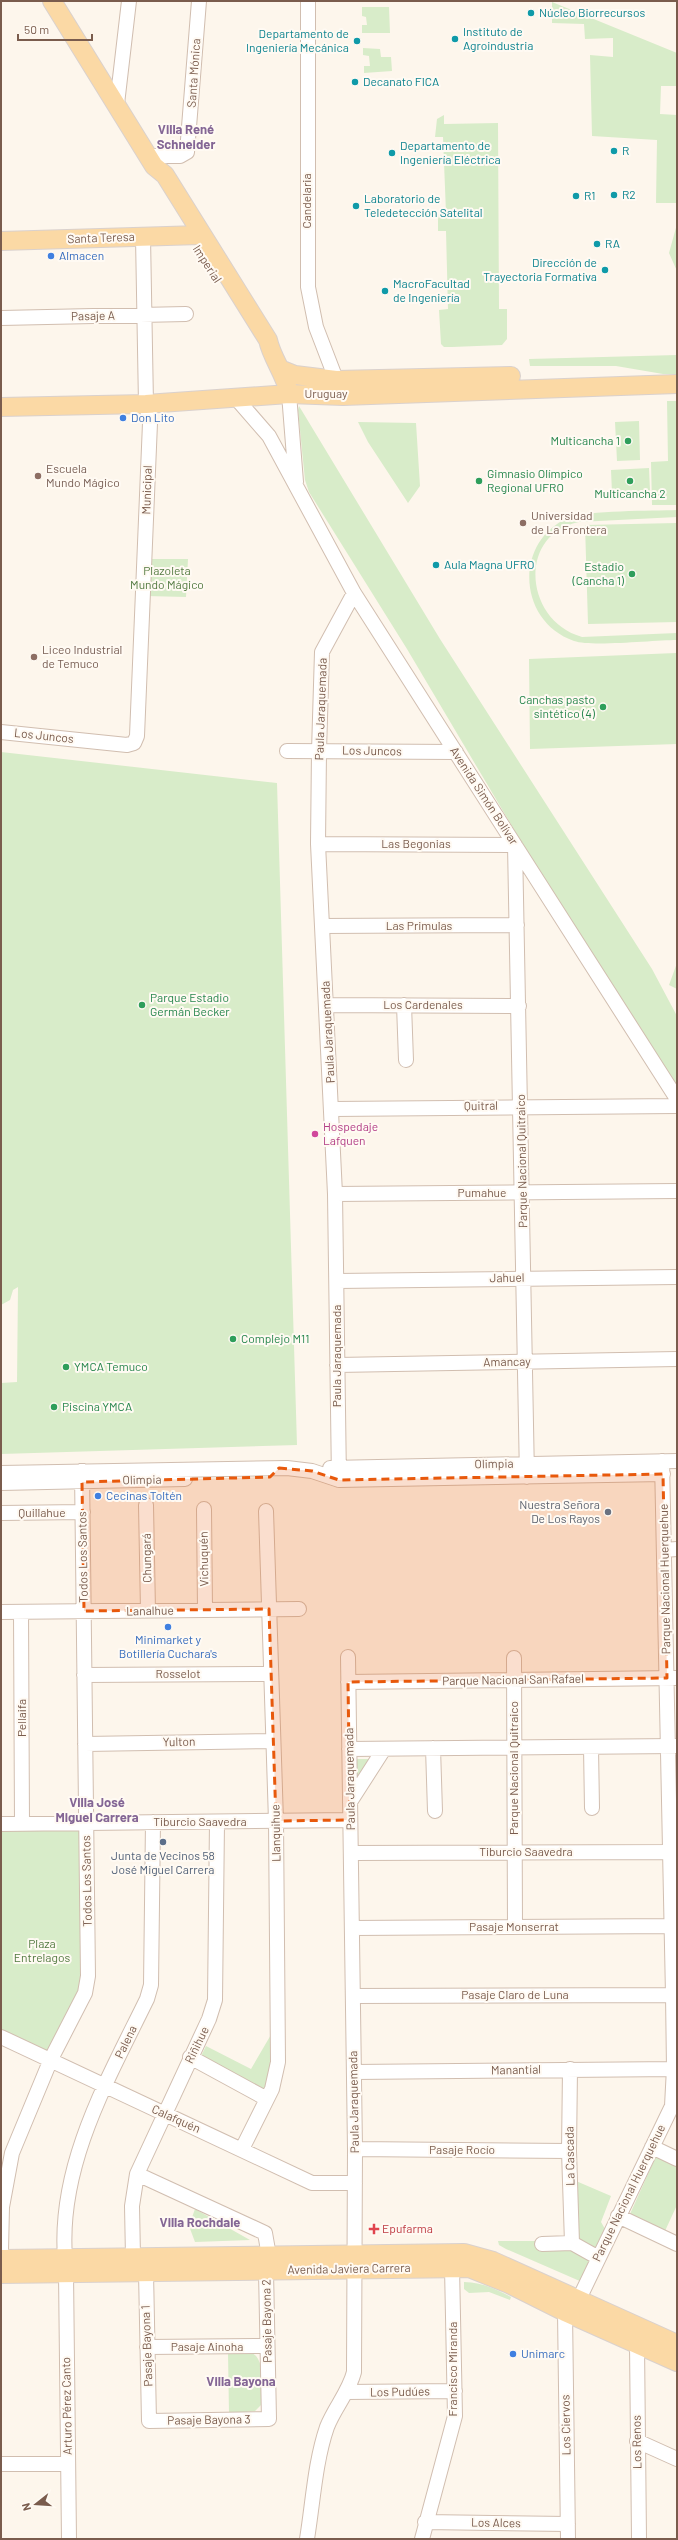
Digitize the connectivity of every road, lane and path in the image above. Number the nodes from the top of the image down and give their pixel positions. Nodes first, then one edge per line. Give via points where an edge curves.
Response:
1 (129, 1) edge
2 (199, 1) edge
3 (308, 1) edge
4 (56, 3) edge
5 (117, 104) junction
6 (152, 161) junction
7 (194, 235) junction
8 (143, 237) junction
9 (1, 241) edge
10 (186, 314) dead end
11 (144, 315) junction
12 (1, 318) edge
13 (280, 369) junction
14 (677, 384) edge
15 (333, 385) junction
16 (288, 392) junction
17 (235, 397) junction
18 (146, 404) junction
19 (1, 407) edge
20 (297, 490) junction
21 (354, 593) junction
22 (1, 732) edge
23 (134, 743) joint
24 (287, 751) dead end
25 (319, 751) junction
26 (456, 752) junction
27 (318, 844) junction
28 (515, 845) junction
29 (517, 925) junction
30 (322, 926) junction
31 (327, 1004) junction
32 (404, 1005) junction
33 (519, 1006) junction
34 (406, 1060) dead end
35 (677, 1099) edge
36 (520, 1106) junction
37 (677, 1106) edge
38 (332, 1109) junction
39 (677, 1191) edge
40 (522, 1193) junction
41 (335, 1194) junction
42 (677, 1277) edge
43 (524, 1278) junction
44 (337, 1282) junction
45 (677, 1359) edge
46 (525, 1362) junction
47 (337, 1365) junction
48 (677, 1461) edge
49 (662, 1468) junction
50 (527, 1470) junction
51 (1, 1473) edge
52 (338, 1474) junction
53 (82, 1477) junction
54 (1, 1483) edge
55 (146, 1505) dead end
56 (204, 1509) dead end
57 (266, 1510) dead end
58 (82, 1512) junction
59 (1, 1513) edge
60 (671, 1550) edge
61 (269, 1609) junction
62 (299, 1609) dead end
63 (148, 1610) junction
64 (205, 1610) junction
65 (84, 1611) junction
66 (1, 1612) edge
67 (21, 1612) junction
68 (671, 1616) edge
69 (348, 1657) dead end
70 (514, 1658) dead end
71 (84, 1674) junction
72 (271, 1674) junction
73 (672, 1678) edge
74 (514, 1680) junction
75 (348, 1682) junction
76 (273, 1741) junction
77 (85, 1744) junction
78 (673, 1746) edge
79 (514, 1747) junction
80 (591, 1747) junction
81 (434, 1748) junction
82 (349, 1749) junction
83 (384, 1749) junction
84 (350, 1802) junction
85 (592, 1808) dead end
86 (435, 1811) dead end
87 (350, 1820) junction
88 (276, 1821) junction
89 (153, 1822) junction
90 (217, 1822) junction
91 (86, 1823) junction
92 (1, 1824) edge
93 (22, 1824) junction
94 (515, 1852) junction
95 (674, 1852) edge
96 (351, 1853) junction
97 (674, 1926) edge
98 (515, 1927) junction
99 (352, 1928) junction
100 (675, 1995) edge
101 (353, 1996) junction
102 (1, 2037) edge
103 (190, 2058) junction
104 (51, 2059) junction
105 (570, 2069) junction
106 (676, 2069) edge
107 (354, 2072) junction
108 (104, 2086) junction
109 (267, 2099) junction
110 (165, 2114) junction
111 (652, 2147) junction
112 (242, 2149) junction
113 (355, 2149) junction
114 (569, 2150) junction
115 (677, 2160) edge
116 (137, 2174) junction
117 (355, 2183) junction
118 (618, 2216) junction
119 (572, 2243) junction
120 (542, 2244) dead end
121 (677, 2244) edge
122 (1, 2250) edge
123 (1, 2253) edge
124 (133, 2257) junction
125 (597, 2257) junction
126 (1, 2258) edge
127 (157, 2258) junction
128 (448, 2260) junction
129 (262, 2261) junction
130 (70, 2262) junction
131 (355, 2262) junction
132 (146, 2272) junction
133 (1, 2274) edge
134 (579, 2299) junction
135 (559, 2308) junction
136 (637, 2344) junction
137 (677, 2344) edge
138 (266, 2346) junction
139 (147, 2347) junction
140 (677, 2362) edge
141 (455, 2391) junction
142 (346, 2392) junction
143 (269, 2419) joint
144 (149, 2421) joint
145 (637, 2441) junction
146 (677, 2459) edge
147 (1, 2464) edge
148 (68, 2464) junction
149 (425, 2522) junction
150 (568, 2524) junction
151 (69, 2539) edge
152 (307, 2539) edge
153 (422, 2539) edge
154 (568, 2539) edge
155 (639, 2539) edge

1 - 5 street
2 - 6 street, Santa Mónica via 188,152
3 - 15 street, Candelaria via 308,287 316,327
4 - 5 main road, Imperial
5 - 6 main road, Imperial
6 - 7 main road, Imperial via 164,175
7 - 8 main road, Santa Teresa
7 - 13 main road, Imperial via 268,340 270,354
8 - 9 main road, Santa Teresa
8 - 11 street, Municipal
10 - 11 street, Pasaje A
11 - 12 street, Pasaje A
11 - 18 street, Municipal
13 - 15 main road, Uruguay
13 - 16 main road, Imperial
14 - 15 main road, Uruguay via 651,384 614,376 567,375
15 - 16 main road, Uruguay
15 - 16 main road via 304,382
16 - 17 main road, Uruguay
16 - 20 street, Avenida Simón Bolívar
17 - 18 main road, Uruguay
17 - 20 street, Avenida Simón Bolívar via 269,436
18 - 19 main road, Uruguay
18 - 23 street, Municipal via 150,423 137,736
20 - 21 street, Avenida Simón Bolívar
21 - 25 street, Paula Jaraquemada via 322,652
21 - 26 street, Avenida Simón Bolívar
22 - 23 street, Los Juncos via 127,745
24 - 25 street, Los Juncos
25 - 26 street, Los Juncos
25 - 27 street, Paula Jaraquemada
26 - 28 street, Avenida Simón Bolívar
27 - 28 street, Las Begonias
27 - 30 street, Paula Jaraquemada
28 - 29 street, Parque Nacional Quitraico
28 - 35 street, Avenida Simón Bolívar
29 - 30 street, Las Primulas
29 - 33 street, Parque Nacional Quitraico
30 - 31 street, Paula Jaraquemada
31 - 32 street, Los Cardenales
31 - 38 street, Paula Jaraquemada
32 - 33 street, Los Cardenales
32 - 34 street
33 - 36 street, Parque Nacional Quitraico
36 - 37 street, Quitral
36 - 38 street, Quitral
36 - 40 street, Parque Nacional Quitraico
38 - 41 street, Paula Jaraquemada
39 - 40 street, Pumahue
40 - 41 street, Pumahue
40 - 43 street, Parque Nacional Quitraico
41 - 44 street, Paula Jaraquemada
42 - 43 street, Jahuel
43 - 44 street, Jahuel
43 - 46 street, Parque Nacional Quitraico
44 - 47 street, Paula Jaraquemada
45 - 46 street, Amancay
46 - 47 street, Amancay
46 - 50 street, Parque Nacional Quitraico
47 - 52 street, Paula Jaraquemada
48 - 49 street, Olimpia
49 - 50 street, Olimpia
49 - 60 street, Parque Nacional Huerquehue
50 - 52 street, Olimpia
51 - 53 street, Olimpia
52 - 53 street, Olimpia via 279,1468
53 - 54 street, Olimpia
53 - 58 street, Todos Los Santos
55 - 63 street, Chungará
56 - 64 street, Vichuquén
57 - 61 street, Llanquihue
58 - 59 street, Quillahue
58 - 65 street, Todos Los Santos
60 - 68 street, Parque Nacional Huerquehue
61 - 62 street, Lanalhue
61 - 64 street, Lanalhue
61 - 72 street, Llanquihue
63 - 64 street, Lanalhue
63 - 65 street, Lanalhue
65 - 67 street, Lanalhue
65 - 71 street, Todos Los Santos
66 - 67 street, Lanalhue
67 - 93 street, Pellaifa
68 - 73 street, Parque Nacional Huerquehue
69 - 75 street, Paula Jaraquemada
70 - 74 street, Parque Nacional Quitraico
71 - 72 street, Rosselot
71 - 77 street, Todos Los Santos
72 - 76 street, Llanquihue
73 - 74 street, Parque Nacional San Rafael
73 - 78 street, Parque Nacional Huerquehue
74 - 75 street, Parque Nacional San Rafael
74 - 79 street, Parque Nacional Quitraico
75 - 82 street, Paula Jaraquemada
76 - 77 street, Yulton
76 - 88 street, Llanquihue
77 - 91 street, Todos Los Santos
78 - 80 street
78 - 95 street, Parque Nacional Huerquehue
79 - 80 street
79 - 81 street
79 - 94 street, Parque Nacional Quitraico
80 - 85 street
81 - 83 street
81 - 86 street
82 - 83 street
82 - 84 street, Paula Jaraquemada
83 - 84 street
84 - 87 street, Paula Jaraquemada
87 - 88 street, Tiburcio Saavedra
87 - 96 street, Paula Jaraquemada
88 - 90 street, Tiburcio Saavedra
88 - 109 street, Llanquihue via 278,2062
89 - 90 street, Tiburcio Saavedra
89 - 91 street, Tiburcio Saavedra
89 - 108 street, Palena via 151,1985
90 - 103 street, Riñihue via 216,1991 209,2019
91 - 93 street, Tiburcio Saavedra
91 - 104 street, Todos Los Santos via 88,1976 85,1993
92 - 93 street, Tiburcio Saavedra
94 - 95 street, Tiburcio Saavedra
94 - 96 street, Tiburcio Saavedra
94 - 98 street, Parque Nacional Quitraico
95 - 97 street, Parque Nacional Huerquehue
96 - 99 street, Paula Jaraquemada
97 - 98 street, Pasaje Monserrat
97 - 100 street, Parque Nacional Huerquehue
98 - 99 street, Pasaje Monserrat
99 - 101 street, Paula Jaraquemada
100 - 101 street, Pasaje Claro de Luna
100 - 106 street, Parque Nacional Huerquehue
101 - 107 street, Paula Jaraquemada
102 - 104 street, Calafquén
103 - 109 street
103 - 110 street, Riñihue
104 - 108 street, Calafquén
104 - 122 street, Todos Los Santos via 12,2153 2,2207
105 - 106 street, Manantial
105 - 107 street, Manantial
105 - 114 street, La Cascada
106 - 111 street, Parque Nacional Huerquehue via 672,2106
107 - 113 street, Paula Jaraquemada
108 - 110 street, Calafquén
108 - 130 street, Palena via 72,2174 65,2220
109 - 112 street, Llanquihue
110 - 112 street, Calafquén
110 - 116 street, Riñihue
111 - 115 street
111 - 118 street, Parque Nacional Huerquehue
112 - 117 street, Calafquén via 312,2183
113 - 114 street, Pasaje Rocío
113 - 117 street, Paula Jaraquemada
114 - 119 street, La Cascada
116 - 124 street, Riñihue via 132,2206
116 - 129 street, Pasaje Bayona 2 via 265,2233
117 - 131 street, Paula Jaraquemada
118 - 121 street
118 - 125 street, Parque Nacional Huerquehue
119 - 120 street
119 - 125 street
123 - 126 street
124 - 127 main road, Avenida Javiera Carrera
124 - 130 main road, Avenida Javiera Carrera
125 - 134 street, Parque Nacional Huerquehue
126 - 130 main road, Avenida Javiera Carrera
127 - 129 main road, Avenida Javiera Carrera
127 - 132 main road
128 - 131 main road, Avenida Javiera Carrera
128 - 134 main road, Avenida Javiera Carrera via 464,2253 484,2258
128 - 135 main road, Avenida Javiera Carrera via 478,2270
128 - 141 street, Francisco Miranda
129 - 131 main road, Avenida Javiera Carrera
129 - 132 main road, Avenida Javiera Carrera
129 - 138 street, Pasaje Bayona 2
130 - 132 main road, Avenida Javiera Carrera
130 - 133 main road, Avenida Javiera Carrera
130 - 148 street, Arturo Pérez Canto
131 - 142 street, Paula Jaraquemada via 354,2372
132 - 139 street, Pasaje Bayona 1
134 - 135 main road
134 - 137 main road, Avenida Javiera Carrera
135 - 136 main road, Avenida Javiera Carrera
135 - 150 street, Los Ciervos
136 - 140 main road, Avenida Javiera Carrera
136 - 145 street, Los Renos
138 - 139 street, Pasaje Ainoha
138 - 143 street, Pasaje Bayona 2
139 - 144 street, Pasaje Bayona 1
141 - 142 street, Los Pudúes
141 - 149 street, Francisco Miranda via 455,2416
142 - 152 street, Paula Jaraquemada via 331,2417 324,2439
143 - 144 street, Pasaje Bayona 3
145 - 146 street
145 - 155 street, Los Renos
147 - 148 street
148 - 151 street, Arturo Pérez Canto
149 - 150 street, Los Alces
149 - 153 street, Francisco Miranda
150 - 154 street, Los Ciervos

